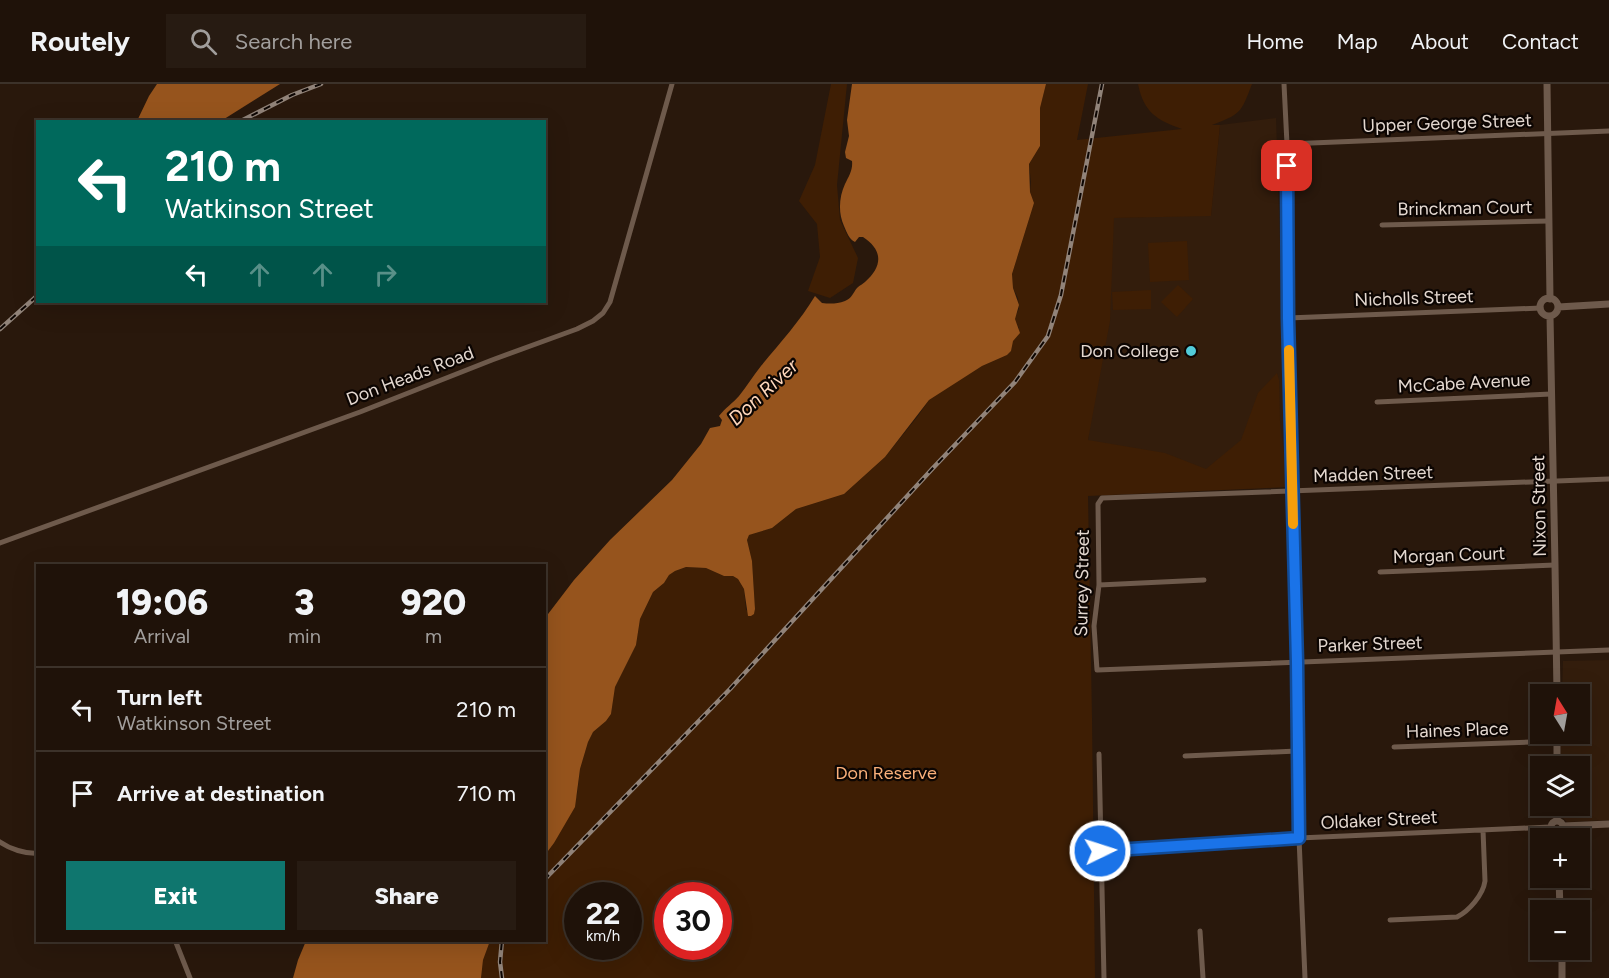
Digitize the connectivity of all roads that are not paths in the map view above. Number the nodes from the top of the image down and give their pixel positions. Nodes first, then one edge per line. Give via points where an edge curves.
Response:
1 (672, 84) edge
2 (1284, 84) edge
3 (1547, 84) edge
4 (1609, 131) edge
5 (1547, 134) junction
6 (1287, 144) junction
7 (1549, 220) junction
8 (1382, 225) dead end
9 (1550, 299) junction
10 (1609, 304) edge
11 (1558, 307) junction
12 (1541, 308) junction
13 (1550, 316) junction
14 (1288, 318) junction
15 (1551, 394) junction
16 (1377, 402) dead end
17 (1609, 479) edge
18 (1553, 482) junction
19 (1292, 492) junction
20 (1102, 498) joint
21 (0, 543) edge
22 (1556, 565) junction
23 (1380, 573) dead end
24 (1204, 580) dead end
25 (1099, 585) junction
26 (1609, 650) edge
27 (1557, 652) junction
28 (1297, 662) junction
29 (1097, 670) joint
30 (1557, 684) edge
31 (1530, 739) edge
32 (1394, 747) dead end
33 (1297, 752) junction
34 (1099, 753) dead end
35 (1185, 756) dead end
36 (1557, 816) edge
37 (1557, 820) junction
38 (1609, 824) edge
39 (1563, 826) joint
40 (1550, 827) joint
41 (1483, 830) junction
42 (1299, 838) junction
43 (0, 843) edge
44 (1100, 851) junction
45 (36, 853) edge
46 (1390, 920) dead end
47 (1200, 931) dead end
48 (176, 942) edge
49 (1562, 960) edge
50 (190, 978) edge
51 (1104, 978) edge
52 (1203, 978) edge
53 (1305, 978) edge
54 (1563, 978) edge

1 - 21 street, Don Heads Road via 610,302 593,321 360,412
2 - 6 street
3 - 5 street
4 - 5 street, Upper George Street
5 - 6 street, Upper George Street
5 - 7 street
6 - 14 street
7 - 8 street, Brinckman Court
7 - 9 street
9 - 11 street
9 - 12 street via 1542,302
10 - 11 street
11 - 13 street via 1557,313
12 - 13 street
12 - 14 street, Nicholls Street
13 - 15 street, Nixon Street
14 - 19 street
15 - 16 street, McCabe Avenue
15 - 18 street, Nixon Street
17 - 18 street, Madden Street
18 - 19 street, Madden Street
18 - 22 street, Nixon Street
19 - 20 street, Madden Street
19 - 28 street
20 - 25 street, Surrey Street via 1098,504
22 - 23 street, Morgan Court
22 - 27 street, Nixon Street
24 - 25 street
25 - 29 street, Surrey Street via 1094,626
26 - 27 street, Parker Street
27 - 28 street, Parker Street
27 - 30 street, Nixon Street
28 - 29 street, Parker Street
28 - 33 street
31 - 32 street, Haines Place
33 - 35 street
33 - 42 street
34 - 44 street
36 - 37 street
37 - 39 street
37 - 40 street
38 - 39 street
40 - 41 street, Oldaker Street
41 - 42 street, Oldaker Street
41 - 46 street via 1484,887 1463,914
42 - 44 street, Oldaker Street
42 - 53 street
43 - 45 street
44 - 51 street
47 - 52 street
48 - 50 street
49 - 54 street

